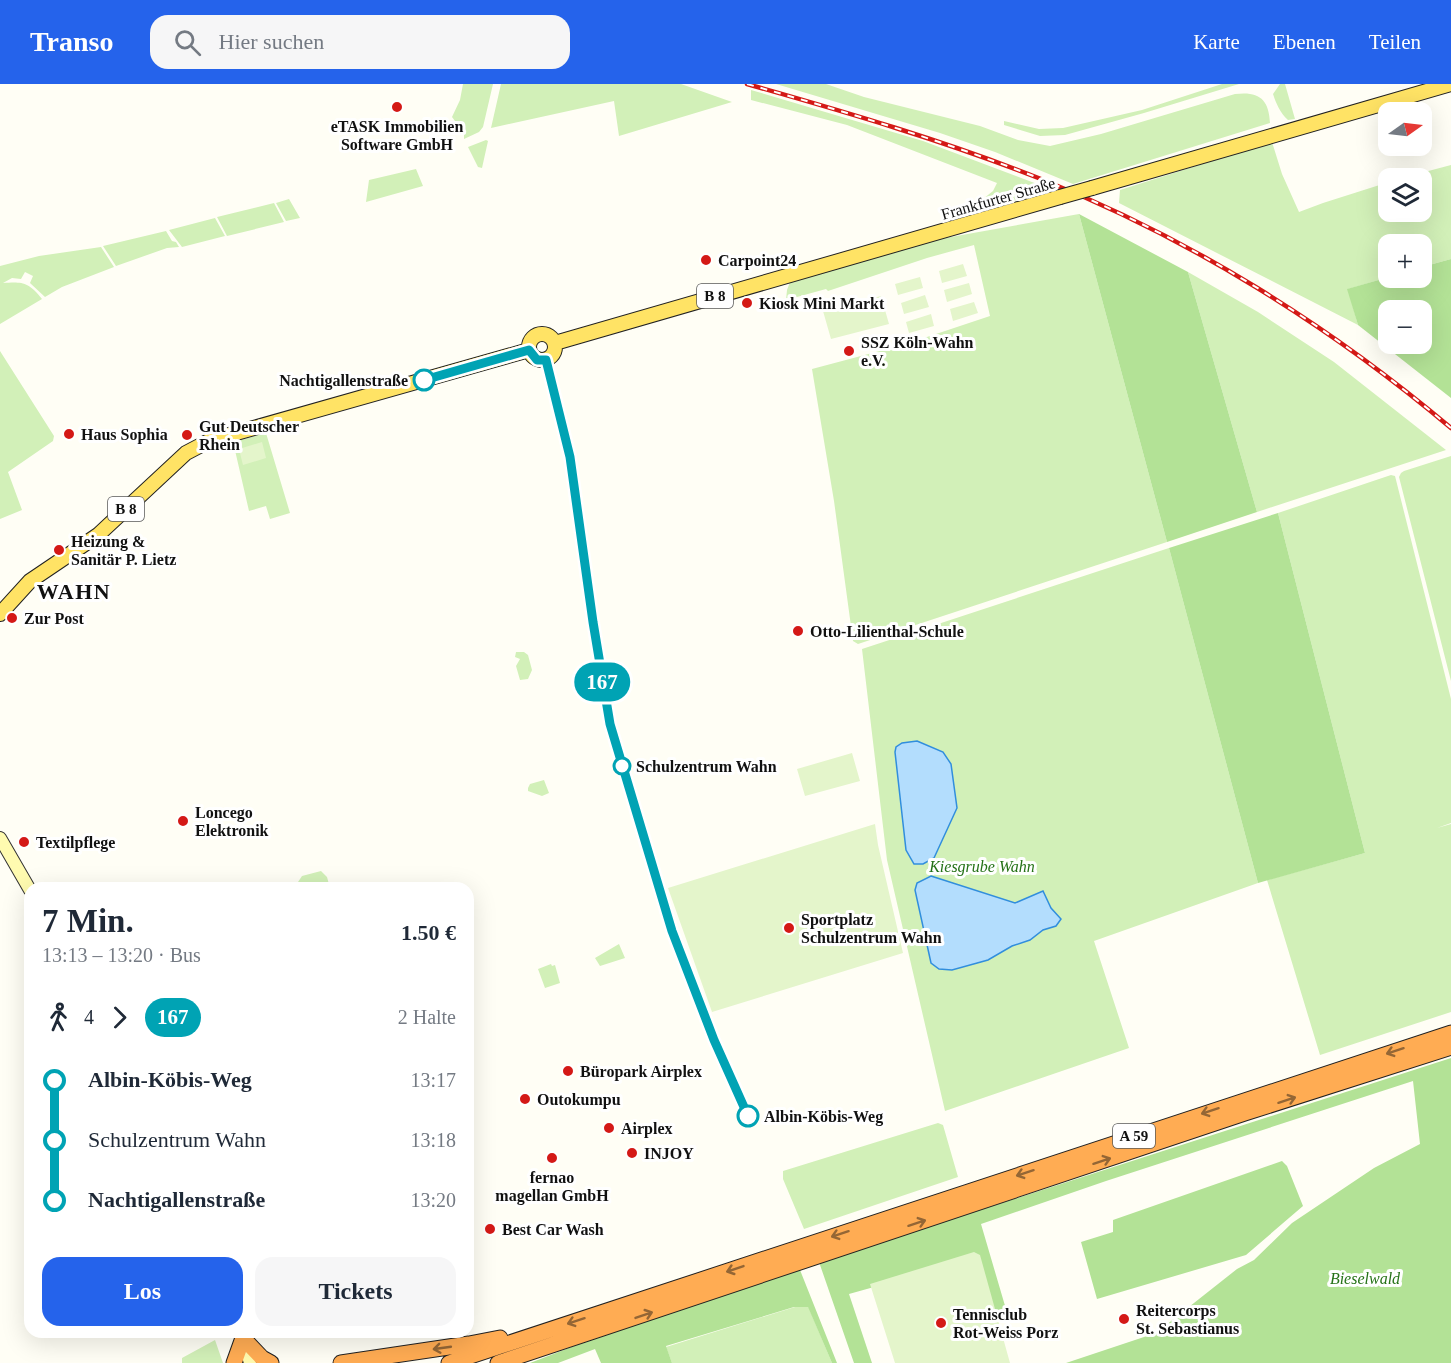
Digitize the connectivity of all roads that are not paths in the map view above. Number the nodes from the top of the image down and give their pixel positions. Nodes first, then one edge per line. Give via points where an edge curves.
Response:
1 (1451, 84) edge
2 (555, 343) junction
3 (529, 350) junction
4 (0, 614) edge
5 (0, 838) edge
6 (25, 882) edge
7 (1451, 1033) edge
8 (1451, 1047) edge
9 (819, 1248) junction
10 (786, 1259) junction
11 (542, 1333) junction
12 (589, 1333) junction
13 (241, 1338) edge
14 (243, 1338) edge
15 (245, 1338) edge
16 (234, 1363) edge
17 (250, 1363) edge
18 (271, 1363) edge
19 (341, 1363) edge
20 (449, 1363) edge
21 (498, 1363) edge
22 (519, 1363) edge

1 - 2 main road, Frankfurter Straße / B 8, bridge
2 - 3 main road, B 8 via 550,336 538,334 529,342
2 - 3 main road, B 8 via 554,353 546,360 537,360
3 - 4 main road, B 8 via 196,447 172,464 98,535 30,581
5 - 6 main road
7 -> 9 highway, A 59
9 -> 8 highway, A 59
9 - 10 highway, A 59
10 -> 11 highway, A 59
12 -> 10 highway, A 59
11 -> 19 highway
11 - 20 highway, A 59
12 - 21 highway, A 59
12 - 22 highway
13 - 16 highway
14 - 17 main road
15 - 18 highway

